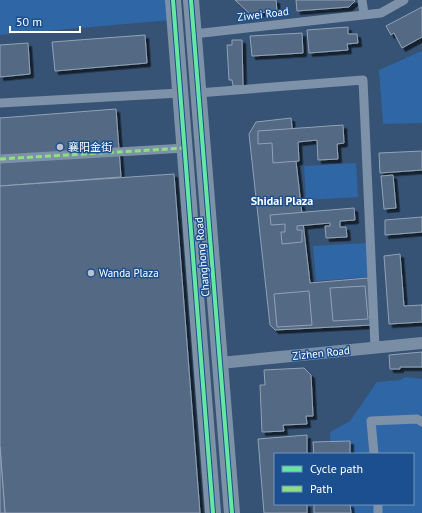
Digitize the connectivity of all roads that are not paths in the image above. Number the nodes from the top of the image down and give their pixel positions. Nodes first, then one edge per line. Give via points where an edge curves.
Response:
1 (173, 0) edge
2 (191, 0) edge
3 (362, 0) edge
4 (404, 0) edge
5 (364, 14) junction
6 (194, 34) junction
7 (198, 92) junction
8 (180, 93) junction
9 (0, 103) edge
10 (185, 148) junction
11 (0, 159) edge
12 (422, 343) edge
13 (375, 348) junction
14 (220, 363) junction
15 (422, 422) edge
16 (374, 453) edge
17 (213, 513) edge
18 (232, 513) edge

1 - 8 highway, Changhong Road
2 - 6 highway, Changhong Road
3 - 5 street
4 - 5 street, Ziwei Road via 381,13
5 - 6 street, Ziwei Road
6 - 7 highway, Changhong Road
7 - 13 street via 363,80
7 - 14 highway, Changhong Road
8 - 9 street
8 - 10 highway, Changhong Road
10 - 11 street
10 - 17 highway, Changhong Road
12 - 13 street, Zizhen Road
13 - 14 street, Zizhen Road
14 - 18 highway, Changhong Road
15 - 16 street via 417,419 371,420

